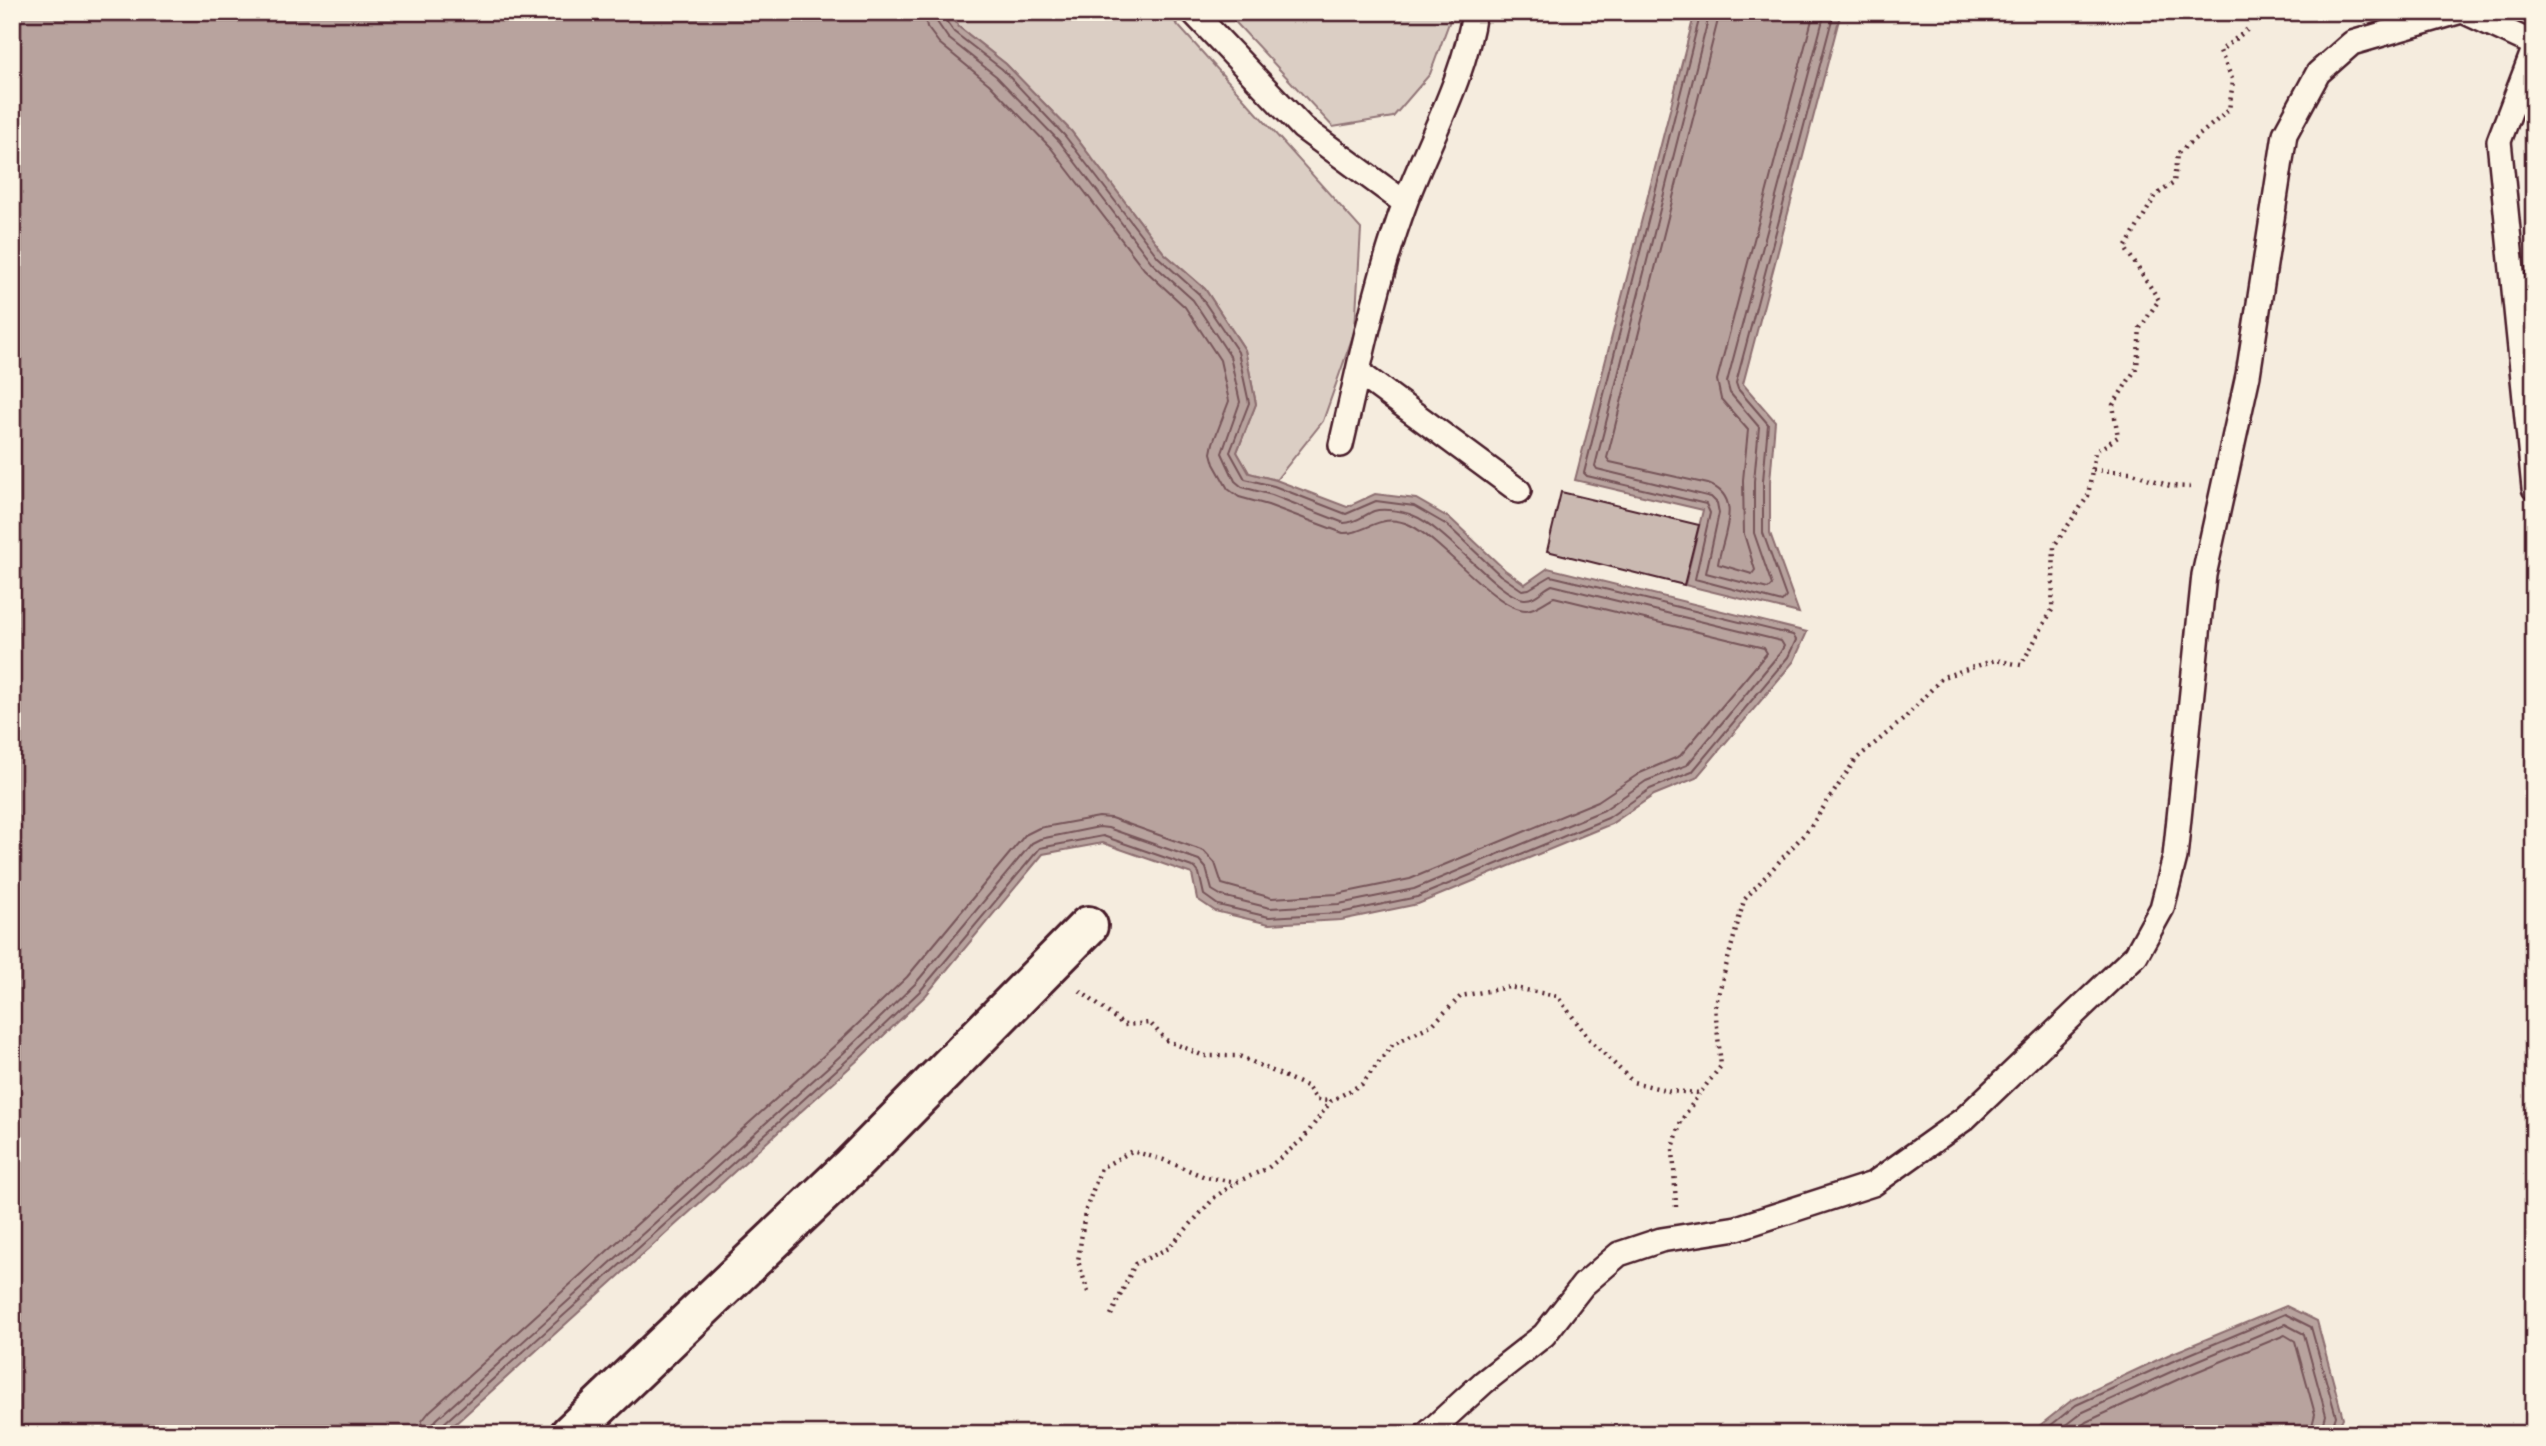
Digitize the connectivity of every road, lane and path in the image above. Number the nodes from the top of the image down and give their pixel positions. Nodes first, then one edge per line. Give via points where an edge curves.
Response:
1 (1193, 12) edge
2 (1474, 12) edge
3 (2458, 12) edge
4 (2465, 12) edge
5 (2248, 29) dead end
6 (2534, 46) edge
7 (1405, 203) junction
8 (1358, 372) junction
9 (1341, 445) dead end
10 (2093, 470) junction
11 (2534, 488) edge
12 (2223, 489) junction
13 (1519, 491) dead end
14 (1088, 926) dead end
15 (1049, 967) junction
16 (1700, 1093) junction
17 (1331, 1101) junction
18 (1237, 1182) junction
19 (1661, 1240) junction
20 (1088, 1292) dead end
21 (1111, 1315) dead end
22 (570, 1434) edge
23 (1427, 1434) edge

1 - 7 lane via 1303,128
2 - 7 lane via 1470,42
3 - 12 lane via 2353,43 2318,73 2285,134 2248,375
4 - 6 lane
5 - 10 path via 2220,51 2233,81 2230,110 2177,154 2174,183 2156,195 2125,248 2160,300 2140,328 2137,367 2113,405 2118,437 2095,452
6 - 11 lane via 2499,141
7 - 8 lane
8 - 9 lane
8 - 13 lane
10 - 12 path via 2130,472 2170,485
10 - 16 path via 2088,496 2054,546 2052,610 2021,665 1995,660 1943,677 1904,719 1856,759 1809,829 1744,900 1715,1007 1721,1066
12 - 19 lane via 2204,575 2175,857 2162,908 2136,955 1964,1119 1873,1184 1737,1228
14 - 15 street
15 - 17 path via 1124,1025 1150,1023 1166,1040 1204,1056 1239,1056 1308,1087 1317,1100
15 - 22 street via 849,1168
16 - 17 path via 1633,1082 1590,1040 1557,996 1509,987 1461,996 1433,1024 1393,1044 1362,1084
16 - 19 path via 1681,1121 1673,1148 1677,1220
17 - 18 path via 1303,1139 1268,1168
18 - 20 path via 1205,1177 1132,1151 1101,1168 1085,1212 1078,1261
18 - 21 path via 1215,1196 1168,1248 1135,1264
19 - 23 lane via 1619,1254 1583,1286 1544,1335

